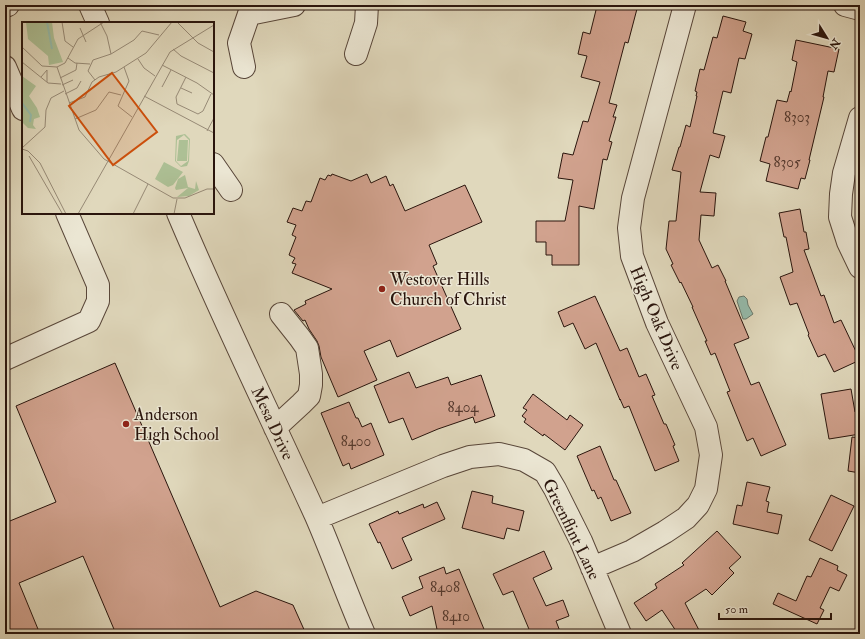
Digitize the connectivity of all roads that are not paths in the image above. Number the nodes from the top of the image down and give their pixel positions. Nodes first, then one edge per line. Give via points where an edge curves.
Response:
1 (90, 5) edge
2 (294, 5) edge
3 (367, 5) edge
4 (685, 5) edge
5 (845, 5) edge
6 (860, 9) edge
7 (98, 22) edge
8 (356, 54) dead end
9 (5, 67) edge
10 (244, 67) dead end
11 (22, 107) edge
12 (860, 118) edge
13 (214, 165) edge
14 (231, 190) dead end
15 (67, 214) edge
16 (178, 214) edge
17 (860, 268) edge
18 (281, 314) dead end
19 (5, 359) edge
20 (275, 428) junction
21 (316, 518) junction
22 (592, 568) junction
23 (364, 634) edge
24 (620, 634) edge

1 - 7 street
2 - 10 street via 249,14 239,43
3 - 8 street via 366,23
4 - 22 street, High Oak Drive via 633,198 629,228 632,256 645,294 706,427 711,455 709,474 706,489 698,505 686,518 632,551
5 - 6 street
9 - 11 street
12 - 17 street via 844,173 840,217
13 - 14 street
15 - 19 street via 98,284 98,301 89,321
16 - 20 street, Mesa Drive
18 - 20 street via 307,348 311,385 308,396
20 - 21 street, Mesa Drive
21 - 22 street, Greenflint Lane via 443,466 470,457 499,454 524,460 545,472 570,517
21 - 23 street, Mesa Drive
22 - 24 street, Greenflint Lane

